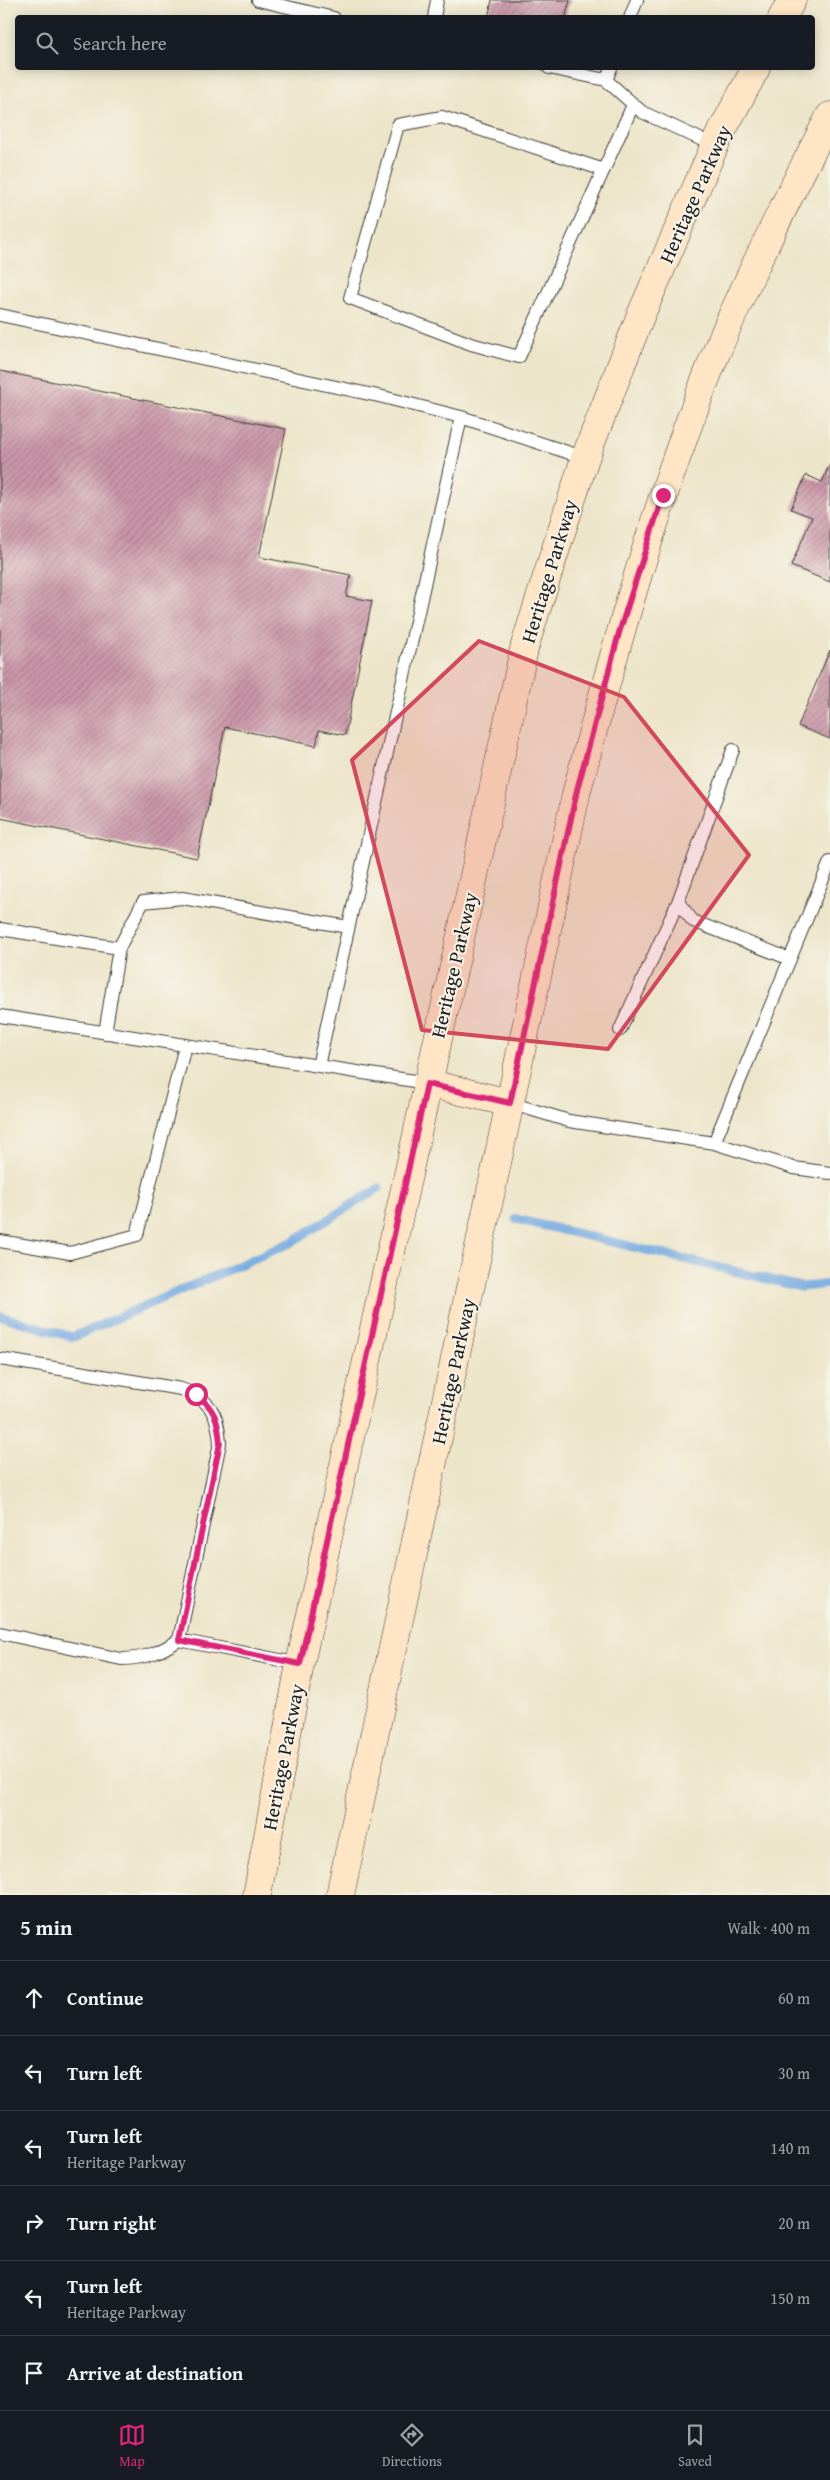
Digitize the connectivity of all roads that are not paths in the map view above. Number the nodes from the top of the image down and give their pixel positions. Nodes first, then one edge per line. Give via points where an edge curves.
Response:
1 (258, 0) edge
2 (437, 0) edge
3 (637, 0) edge
4 (792, 0) edge
5 (321, 15) edge
6 (434, 15) edge
7 (631, 15) edge
8 (784, 15) edge
9 (559, 70) edge
10 (610, 70) edge
11 (755, 70) edge
12 (606, 80) junction
13 (634, 105) junction
14 (830, 116) edge
15 (715, 146) junction
16 (604, 170) junction
17 (0, 315) edge
18 (461, 417) junction
19 (584, 458) junction
20 (733, 750) dead end
21 (830, 862) edge
22 (678, 902) junction
23 (348, 927) junction
24 (0, 930) edge
25 (119, 948) junction
26 (790, 959) junction
27 (0, 1016) edge
28 (620, 1030) dead end
29 (105, 1033) junction
30 (185, 1046) junction
31 (318, 1066) junction
32 (427, 1084) junction
33 (510, 1103) junction
34 (714, 1142) junction
35 (830, 1173) edge
36 (0, 1241) edge
37 (0, 1360) edge
38 (0, 1633) edge
39 (179, 1640) junction
40 (300, 1664) junction
41 (257, 1895) edge
42 (340, 1895) edge

1 - 5 lane
2 - 6 lane
3 - 7 lane
4 - 8 main road
9 - 12 lane
10 - 12 lane
11 - 15 main road, Heritage Parkway
12 - 13 lane
13 - 15 lane via 642,112
13 - 16 lane
14 - 33 main road, Heritage Parkway via 787,200 715,357 663,495 619,633 577,790
15 - 19 main road, Heritage Parkway via 640,317
16 - 16 lane via 519,358 471,344 350,298 398,125 442,117
17 - 18 lane via 383,397
18 - 19 lane
18 - 23 lane
19 - 32 main road, Heritage Parkway via 525,645
20 - 22 lane
21 - 26 lane
22 - 26 lane via 693,921
22 - 28 lane
23 - 25 lane via 182,898 143,902
23 - 31 lane
24 - 25 lane
25 - 29 lane
26 - 34 lane
27 - 29 lane
29 - 30 lane
30 - 31 lane
30 - 36 lane via 137,1235 70,1254
31 - 32 lane
32 - 33 main road
32 - 40 main road, Heritage Parkway
33 - 34 lane via 569,1121
33 - 42 main road, Heritage Parkway
34 - 35 lane via 794,1168
37 - 39 lane via 181,1389 196,1394 209,1405 219,1423 220,1443
38 - 39 lane via 121,1659 140,1659
39 - 40 lane
40 - 41 main road, Heritage Parkway

